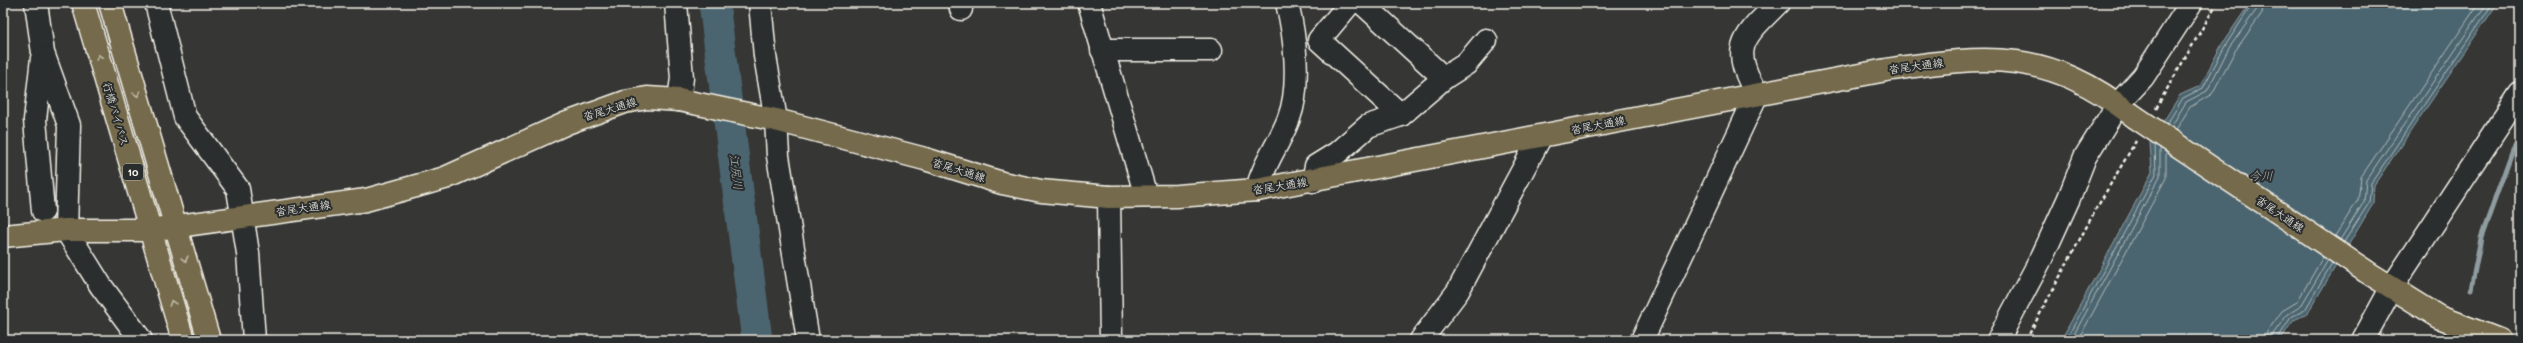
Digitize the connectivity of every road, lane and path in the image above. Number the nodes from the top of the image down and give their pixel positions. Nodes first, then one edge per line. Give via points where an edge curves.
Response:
1 (36, 3) edge
2 (84, 3) edge
3 (110, 3) edge
4 (156, 3) edge
5 (676, 3) edge
6 (760, 3) edge
7 (1089, 3) edge
8 (1287, 3) edge
9 (1350, 3) edge
10 (1362, 3) edge
11 (1778, 3) edge
12 (2191, 3) edge
13 (2217, 3) edge
14 (1486, 40) dead end
15 (1102, 50) junction
16 (1211, 50) dead end
17 (43, 54) junction
18 (1444, 78) junction
19 (2520, 93) edge
20 (1758, 94) junction
21 (679, 100) junction
22 (2118, 104) junction
23 (1401, 115) junction
24 (2144, 115) junction
25 (35, 120) junction
26 (776, 120) junction
27 (69, 125) junction
28 (1541, 136) junction
29 (2136, 140) dead end
30 (1313, 181) junction
31 (1257, 190) junction
32 (1146, 196) junction
33 (1109, 197) junction
34 (43, 211) dead end
35 (244, 216) junction
36 (175, 226) junction
37 (66, 230) junction
38 (149, 230) junction
39 (3, 236) edge
40 (2392, 287) junction
41 (2465, 335) edge
42 (137, 338) edge
43 (183, 340) edge
44 (209, 340) edge
45 (254, 340) edge
46 (808, 340) edge
47 (1111, 340) edge
48 (1421, 340) edge
49 (1642, 340) edge
50 (1998, 340) edge
51 (2026, 340) edge
52 (2364, 340) edge
53 (2499, 340) edge

1 - 17 street
38 -> 2 main road, 行橋バイパス / 10
3 -> 36 main road, 10
4 - 35 street via 185,117 238,189
5 - 21 street via 682,78
6 - 26 street via 765,56
7 - 15 street
8 - 31 street via 1296,64 1290,117 1261,174
9 - 23 street via 1319,40
10 - 18 street
11 - 20 street via 1751,30 1743,46 1742,61 1746,75
12 - 22 street via 2143,77
13 - 24 path
14 - 18 street via 1466,64
15 - 16 street
15 - 32 street
17 - 25 street
17 - 27 street
18 - 23 street
19 - 40 street
20 - 22 main road, 沓尾大通線 via 1886,70 1956,60 1997,58 2056,70 2086,83
20 - 28 main road, 沓尾大通線
20 - 49 street
21 - 26 main road, 沓尾大通線
21 - 35 main road, 沓尾大通線 via 647,98 625,102 567,123 445,178 366,200
22 - 24 main road, 沓尾大通線
22 - 50 street via 2085,157 2057,224
23 - 30 street via 1368,126 1337,153 1316,166
24 - 40 main road, 沓尾大通線, bridge
25 - 27 street
25 - 34 street
26 - 33 main road, 沓尾大通線 via 925,159 1002,183 1041,191
26 - 46 street via 778,156
27 - 37 street
28 - 30 main road, 沓尾大通線
28 - 48 street via 1458,290
29 - 51 path via 2096,208
30 - 31 main road, 沓尾大通線
31 - 32 main road, 沓尾大通線
32 - 33 main road, 沓尾大通線
33 - 47 street
35 - 36 main road, 沓尾大通線
35 - 45 street
36 - 38 main road, 沓尾大通線
36 -> 44 main road, 10
37 - 38 main road, 沓尾大通線
37 - 39 main road, 沓尾大通線
37 - 42 street
43 -> 38 main road, 行橋バイパス / 10
40 - 41 main road, 沓尾大通線
40 - 52 street
41 - 53 main road, 沓尾大通線

